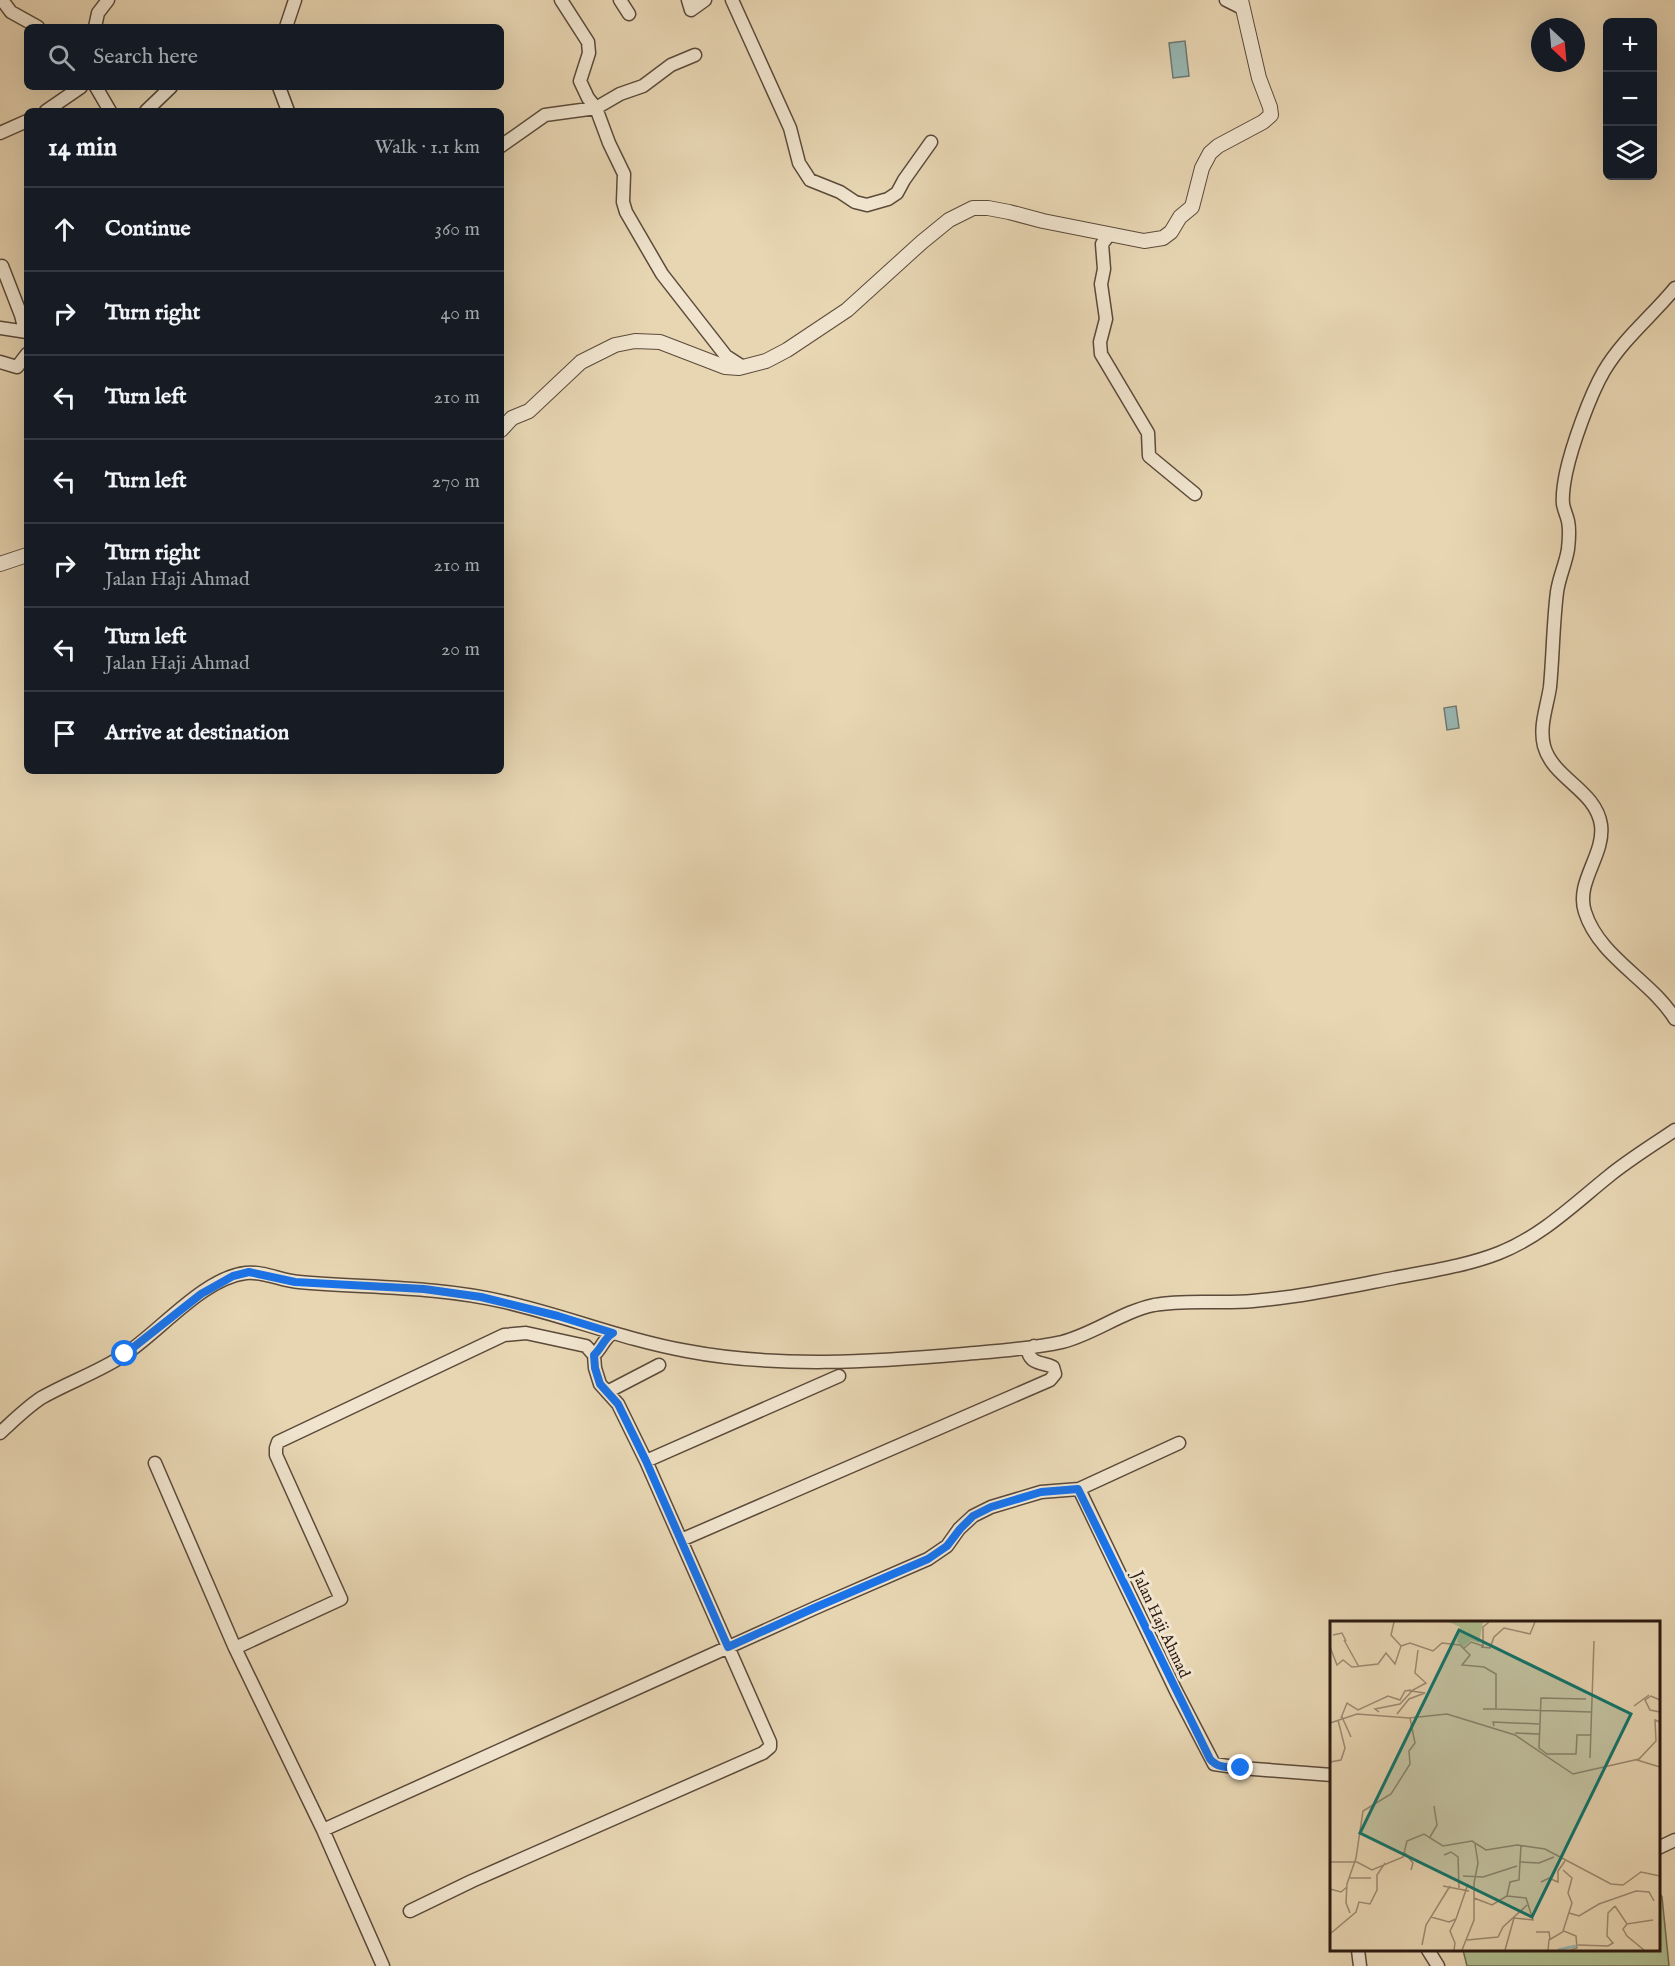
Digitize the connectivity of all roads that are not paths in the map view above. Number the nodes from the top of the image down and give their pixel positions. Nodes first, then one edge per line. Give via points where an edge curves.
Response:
1 (2, 0) edge
2 (108, 0) edge
3 (295, 0) edge
4 (561, 0) edge
5 (620, 0) edge
6 (688, 0) edge
7 (705, 0) edge
8 (732, 0) edge
9 (1226, 0) edge
10 (1242, 4) edge
11 (629, 14) dead end
12 (33, 24) edge
13 (96, 24) edge
14 (287, 24) edge
15 (695, 55) dead end
16 (77, 90) edge
17 (98, 90) edge
18 (168, 90) edge
19 (280, 90) edge
20 (50, 108) edge
21 (108, 108) edge
22 (149, 108) edge
23 (287, 108) edge
24 (597, 108) junction
25 (24, 122) edge
26 (0, 133) edge
27 (931, 142) dead end
28 (504, 144) edge
29 (1109, 235) junction
30 (2, 266) dead end
31 (1675, 288) edge
32 (24, 325) edge
33 (0, 328) edge
34 (24, 332) edge
35 (24, 358) edge
36 (0, 362) edge
37 (743, 368) junction
38 (504, 427) edge
39 (1195, 494) dead end
40 (24, 556) edge
41 (0, 564) edge
42 (1675, 1019) edge
43 (1675, 1130) edge
44 (613, 1333) junction
45 (1034, 1346) junction
46 (594, 1355) junction
47 (659, 1365) dead end
48 (839, 1376) dead end
49 (607, 1392) junction
50 (0, 1433) edge
51 (1179, 1443) dead end
52 (646, 1461) junction
53 (154, 1463) dead end
54 (1078, 1489) junction
55 (681, 1540) junction
56 (728, 1647) junction
57 (235, 1648) junction
58 (1330, 1775) edge
59 (323, 1830) junction
60 (1675, 1840) edge
61 (1660, 1848) edge
62 (410, 1911) dead end
63 (1358, 1951) edge
64 (1429, 1951) edge
65 (383, 1966) edge
66 (1360, 1966) edge
67 (1438, 1966) edge

1 - 12 street via 11,12
2 - 13 street
3 - 14 street
4 - 24 street via 588,42 589,53 580,81
5 - 11 street
6 - 7 street via 691,10
8 - 27 street via 790,128 799,163 810,180 867,205 888,199 897,193
9 - 10 street
10 - 29 street via 1270,117 1210,153 1192,207 1163,238 1144,241
15 - 24 street
16 - 20 street
17 - 21 street
18 - 22 street
19 - 23 street
24 - 28 street via 545,115
24 - 37 street via 624,174 623,202 638,234 662,274 726,356
25 - 26 street
29 - 37 street via 1010,212 973,208 949,220 847,310 766,362
29 - 39 street via 1102,244 1101,284 1106,319 1101,354 1148,434 1149,456
30 - 32 street
31 - 42 street via 1604,370 1570,457 1563,495 1569,528 1568,551 1557,591 1543,739 1549,760 1592,803 1599,817 1599,846 1582,894 1585,912 1605,946
33 - 34 street
35 - 36 street via 17,367
37 - 38 street via 719,366 660,342 640,340 615,345 581,362 529,411 512,418
40 - 41 street
43 - 45 street via 1553,1223 1497,1254 1444,1269 1320,1292 1256,1301 1154,1305 1072,1339
44 - 45 street via 689,1352 828,1362 922,1358
44 - 46 street
44 - 50 street via 481,1297 424,1289 295,1282 243,1273 201,1294 116,1360 43,1398
45 - 55 street via 1029,1356 1053,1367 1056,1374 1050,1380
46 - 49 street via 597,1377
46 - 57 street via 586,1346 526,1333 511,1334 281,1439 276,1455 341,1599
47 - 49 street
48 - 52 street
49 - 52 street via 618,1404
51 - 54 street
52 - 55 street
53 - 57 street
54 - 56 street via 1033,1493 991,1507 973,1516 947,1546 928,1559
54 - 58 street, Jalan Haji Ahmad via 1214,1764
55 - 56 street
56 - 59 street
56 - 62 street via 770,1742 768,1750
57 - 59 street
59 - 65 street
60 - 61 street
63 - 66 street
64 - 67 street

